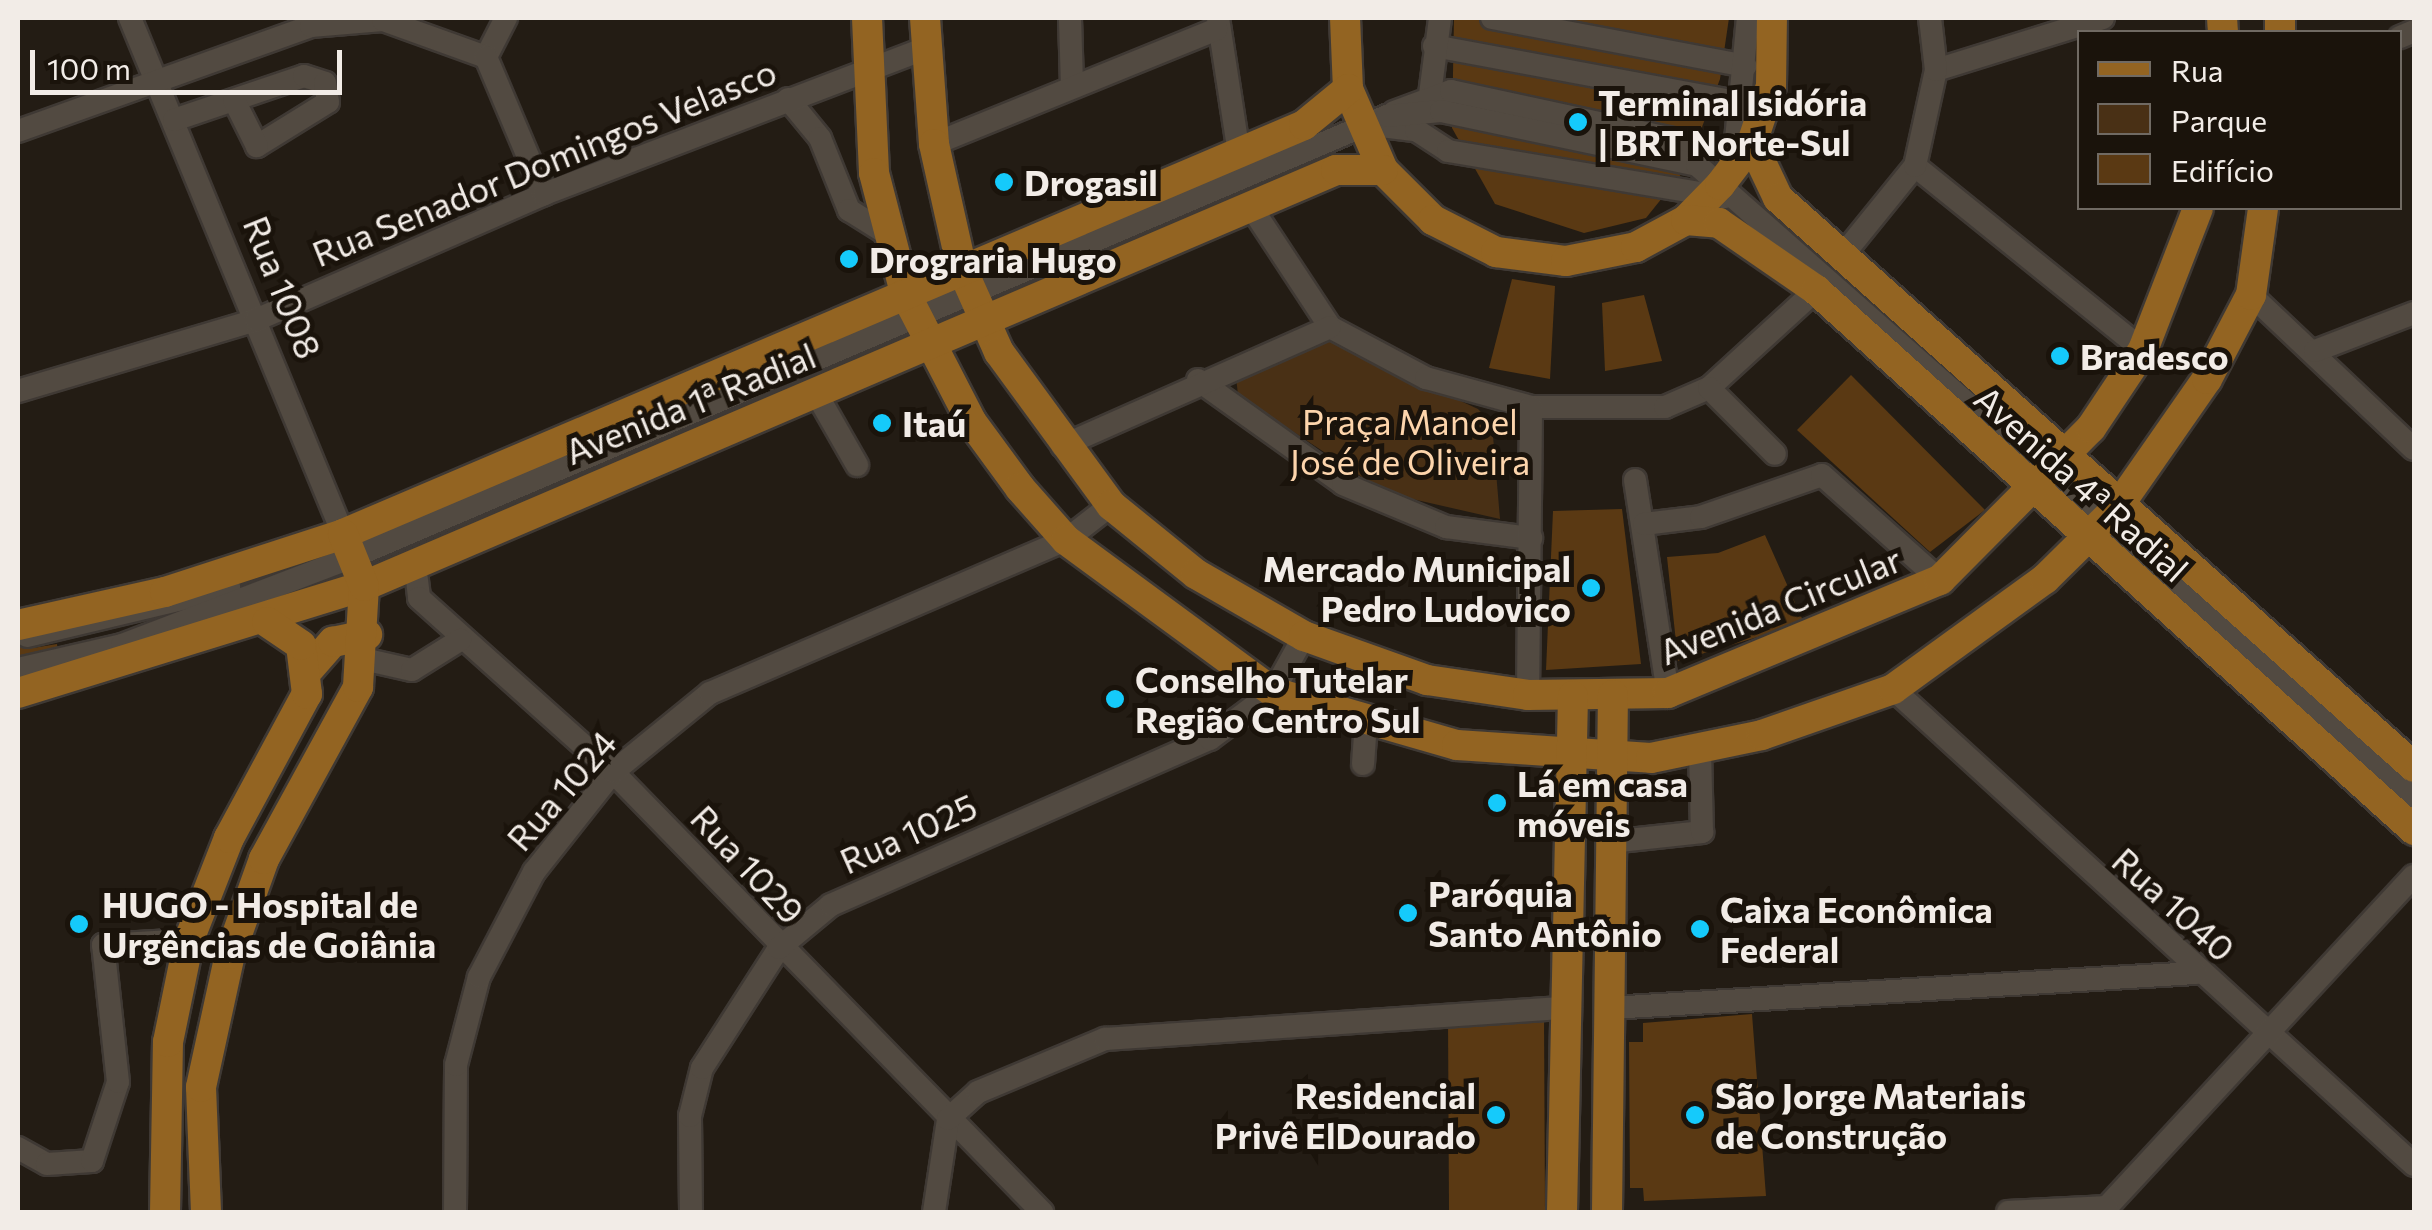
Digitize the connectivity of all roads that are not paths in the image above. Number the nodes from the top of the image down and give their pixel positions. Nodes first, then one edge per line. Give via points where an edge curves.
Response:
1 (130, 18) edge
2 (506, 18) edge
3 (867, 18) edge
4 (925, 18) edge
5 (1070, 18) edge
6 (1345, 18) edge
7 (1440, 18) edge
8 (1492, 18) edge
9 (1930, 18) edge
10 (2103, 18) edge
11 (1759, 20) edge
12 (1218, 24) edge
13 (1434, 46) junction
14 (924, 49) junction
15 (486, 57) junction
16 (1745, 66) junction
17 (864, 70) junction
18 (1936, 70) junction
19 (1072, 84) junction
20 (161, 87) junction
21 (1348, 89) junction
22 (1426, 96) junction
23 (788, 99) junction
24 (234, 100) dead end
25 (1737, 102) junction
26 (174, 120) junction
27 (1374, 123) junction
28 (18, 131) edge
29 (934, 144) junction
30 (1448, 151) junction
31 (1239, 153) junction
32 (1915, 166) junction
33 (1731, 167) junction
34 (1383, 170) junction
35 (544, 194) junction
36 (1251, 207) junction
37 (1755, 208) junction
38 (2197, 210) edge
39 (2264, 210) edge
40 (1686, 220) junction
41 (889, 235) junction
42 (1842, 256) junction
43 (1816, 290) junction
44 (972, 292) junction
45 (2251, 295) junction
46 (910, 304) junction
47 (2414, 314) edge
48 (256, 320) junction
49 (1330, 327) junction
50 (927, 344) junction
51 (2143, 350) junction
52 (2315, 351) junction
53 (1198, 380) junction
54 (1709, 388) junction
55 (18, 391) edge
56 (816, 393) junction
57 (1531, 407) junction
58 (1062, 446) junction
59 (2414, 449) edge
60 (1775, 454) dead end
61 (857, 465) dead end
62 (2052, 475) junction
63 (1635, 480) dead end
64 (1111, 504) junction
65 (1644, 524) junction
66 (2104, 524) junction
67 (1531, 538) junction
68 (1066, 540) junction
69 (348, 545) junction
70 (415, 564) junction
71 (1940, 580) junction
72 (364, 586) junction
73 (268, 622) junction
74 (18, 625) edge
75 (1304, 636) junction
76 (18, 638) edge
77 (460, 640) junction
78 (365, 647) junction
79 (310, 668) junction
80 (18, 669) edge
81 (1893, 689) junction
82 (1273, 692) junction
83 (18, 693) edge
84 (1668, 693) junction
85 (1528, 695) junction
86 (1613, 695) junction
87 (1573, 696) junction
88 (1366, 722) junction
89 (1700, 748) junction
90 (1612, 756) junction
91 (1568, 757) junction
92 (1363, 764) dead end
93 (2414, 767) edge
94 (613, 772) junction
95 (2414, 798) edge
96 (2414, 830) edge
97 (1610, 842) junction
98 (2414, 876) edge
99 (189, 940) junction
100 (779, 948) junction
101 (2196, 973) junction
102 (1561, 1008) junction
103 (1610, 1008) junction
104 (2268, 1033) junction
105 (208, 1046) junction
106 (948, 1119) junction
107 (18, 1148) edge
108 (2414, 1165) edge
109 (2107, 1210) edge
110 (165, 1212) edge
111 (206, 1212) edge
112 (455, 1212) edge
113 (691, 1212) edge
114 (934, 1212) edge
115 (1042, 1212) edge
116 (1562, 1212) edge
117 (1607, 1212) edge
118 (2008, 1212) edge

1 - 20 street, Rua 1008
2 - 15 street
3 - 17 main road
4 - 14 main road, Avenida Circular
5 - 19 street
6 - 21 main road
7 - 13 street
8 - 16 street
9 - 18 street
10 - 18 street
11 - 16 street
11 - 33 main road via 1771,86
12 - 19 street
12 - 31 street
13 - 22 street
13 - 25 street
14 - 17 street, Rua Senador Domingos Velasco
14 - 29 main road, Avenida Circular
15 - 20 street via 412,25 349,20 311,26
15 - 35 street
16 - 25 street
17 - 23 street, Rua Senador Domingos Velasco
17 - 41 main road
18 - 32 street
19 - 29 street
20 - 26 street, Rua 1008
20 - 28 street
21 - 27 main road
21 - 31 main road, Avenida 1ª Radial via 1315,118
22 - 27 street
22 - 30 street
22 - 33 street
22 - 33 street via 1695,137
23 - 35 street, Rua Senador Domingos Velasco
23 - 41 street via 820,138 850,210
24 - 26 street
25 - 33 street
26 - 48 street, Rua 1008
27 - 30 street via 1416,130
27 - 34 main road
27 - 44 street
29 - 44 main road, Avenida Circular
30 - 33 street
31 - 44 main road, Avenida 1ª Radial
32 - 42 street
32 - 51 street
33 - 37 street
33 - 37 street
33 - 40 main road
33 - 42 main road, Avenida 4ª Radial via 1778,198
34 - 36 main road, Avenida 1ª Radial via 1336,170
34 - 40 main road via 1433,220 1496,252 1566,261 1636,247
35 - 48 street, Rua Senador Domingos Velasco
36 - 44 main road, Avenida 1ª Radial
36 - 49 street
37 - 62 street
38 - 51 main road, Avenida Circular
39 - 45 main road
40 - 43 main road, Avenida 4ª Radial via 1719,222
41 - 46 main road
42 - 62 main road, Avenida 4ª Radial
43 - 54 street
43 - 62 main road, Avenida 4ª Radial
44 - 46 main road, Avenida 1ª Radial
44 - 50 main road, Avenida 1ª Radial
44 - 58 main road, Avenida Circular
45 - 52 street
45 - 66 main road via 2207,379
46 - 50 main road
46 - 69 main road, Avenida 1ª Radial
47 - 52 street
48 - 55 street, Rua Senador Domingos Velasco
48 - 69 street, Rua 1008
49 - 53 street
49 - 57 street via 1426,378
50 - 56 main road, Avenida 1ª Radial
50 - 68 main road via 971,422
51 - 62 main road, Avenida Circular
52 - 59 street
53 - 58 street
53 - 67 street via 1343,484 1446,527
54 - 57 street via 1665,407
54 - 60 street
56 - 61 street
56 - 70 main road, Avenida 1ª Radial
57 - 67 street
58 - 64 main road, Avenida Circular
62 - 66 main road, Avenida 4ª Radial
62 - 66 main road, Avenida 4ª Radial
62 - 71 main road, Avenida Circular
63 - 65 street
64 - 68 street, Rua 1024
64 - 75 main road, Avenida Circular via 1196,574
65 - 71 street via 1701,517 1822,475
65 - 84 street
66 - 81 main road
66 - 93 main road, Avenida 4ª Radial
66 - 95 street
66 - 96 main road, Avenida 4ª Radial
67 - 85 street
68 - 82 main road
68 - 94 street, Rua 1024 via 710,693
69 - 72 main road, Rua 1008
69 - 74 main road, Avenida 1ª Radial
69 - 76 street via 102,625
69 - 80 street via 107,650
70 - 72 main road, Avenida 1ª Radial
70 - 77 street, Rua 1029 via 419,598
71 - 84 main road, Avenida Circular
72 - 73 main road, Avenida 1ª Radial
72 - 78 main road, Rua 1008
73 - 79 main road via 302,645
73 - 83 main road, Avenida 1ª Radial
75 - 82 street, Rua 1025
75 - 85 main road, Avenida Circular via 1427,680
77 - 78 street via 412,670
77 - 94 street, Rua 1029
78 - 79 main road via 333,642
78 - 105 main road via 358,688 264,859
79 - 99 main road via 307,694 229,838
81 - 89 main road
81 - 101 street, Rua 1040
82 - 88 main road
82 - 100 street, Rua 1025 via 1210,739 832,905
84 - 86 main road, Avenida Circular
85 - 87 main road, Avenida Circular
86 - 87 main road, Avenida Circular
86 - 90 main road
87 - 91 main road
88 - 91 main road via 1457,746
88 - 92 street
89 - 90 main road
89 - 97 street via 1702,832
90 - 91 main road
90 - 97 main road
91 - 102 main road
94 - 100 street, Rua 1029
94 - 112 street, Rua 1024 via 534,872 479,977 456,1066
97 - 103 main road
98 - 104 street
99 - 105 main road via 211,953
99 - 107 street via 104,945 118,1082 92,1161 47,1164
99 - 110 main road via 162,1111
100 - 106 street, Rua 1029
100 - 113 street, Rua 1025 via 702,1068 690,1116
101 - 103 street
101 - 104 street, Rua 1040
102 - 106 street via 1153,1029 978,1092
102 - 116 main road
103 - 117 main road
104 - 108 street, Rua 1040
104 - 109 street
105 - 111 main road
106 - 114 street
106 - 115 street, Rua 1029
109 - 118 street

